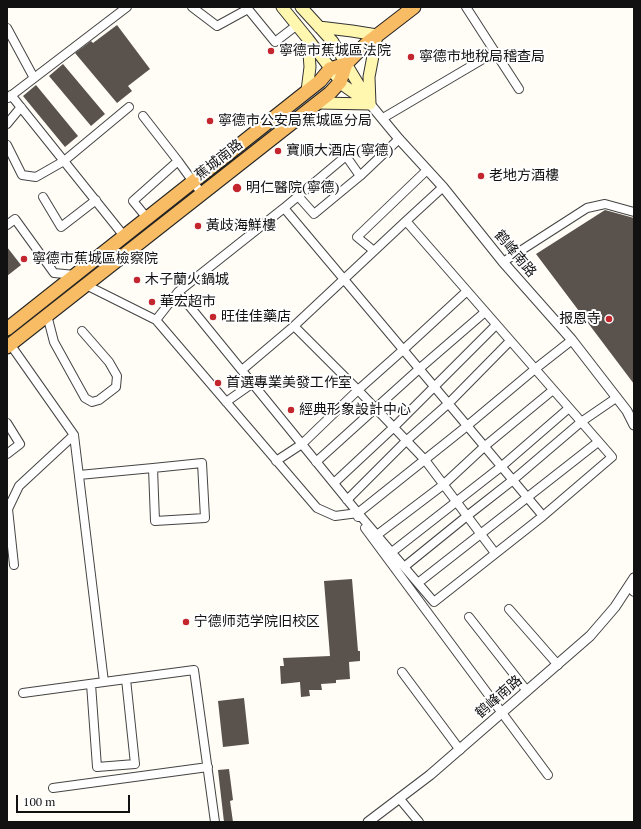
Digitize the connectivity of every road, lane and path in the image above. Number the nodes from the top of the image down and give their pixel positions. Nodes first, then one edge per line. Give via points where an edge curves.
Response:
1 (127, 7) edge
2 (192, 7) edge
3 (282, 7) edge
4 (300, 7) edge
5 (466, 7) edge
6 (408, 9) edge
7 (297, 25) junction
8 (319, 27) junction
9 (7, 28) edge
10 (378, 35) junction
11 (308, 39) junction
12 (495, 52) junction
13 (346, 64) junction
14 (330, 69) junction
15 (34, 78) junction
16 (340, 82) junction
17 (519, 89) dead end
18 (307, 91) junction
19 (9, 97) edge
20 (318, 103) junction
21 (370, 104) junction
22 (20, 107) junction
23 (129, 107) dead end
24 (143, 116) dead end
25 (383, 118) junction
26 (7, 124) edge
27 (399, 139) junction
28 (7, 145) edge
29 (178, 161) junction
30 (64, 162) junction
31 (428, 170) junction
32 (360, 176) junction
33 (193, 182) junction
34 (443, 187) junction
35 (202, 194) junction
36 (298, 196) junction
37 (43, 197) dead end
38 (96, 200) junction
39 (284, 208) junction
40 (634, 212) edge
41 (147, 218) junction
42 (406, 221) junction
43 (7, 225) edge
44 (124, 236) junction
45 (374, 251) junction
46 (503, 262) junction
47 (75, 275) junction
48 (344, 279) junction
49 (86, 285) junction
50 (467, 291) junction
51 (178, 292) junction
52 (485, 312) junction
53 (46, 315) junction
54 (156, 320) junction
55 (8, 324) edge
56 (496, 325) junction
57 (294, 326) junction
58 (82, 330) dead end
59 (572, 340) junction
60 (510, 341) junction
61 (9, 345) edge
62 (404, 350) junction
63 (419, 369) junction
64 (535, 369) junction
65 (242, 370) junction
66 (253, 383) junction
67 (435, 387) junction
68 (358, 390) junction
69 (553, 390) junction
70 (616, 398) junction
71 (226, 402) junction
72 (449, 404) junction
73 (569, 408) junction
74 (376, 409) junction
75 (581, 422) junction
76 (7, 423) edge
77 (634, 425) edge
78 (467, 426) junction
79 (394, 427) junction
80 (74, 435) junction
81 (406, 441) junction
82 (598, 442) junction
83 (302, 444) junction
84 (485, 446) junction
85 (7, 454) edge
86 (425, 460) junction
87 (276, 461) junction
88 (316, 462) junction
89 (502, 466) junction
90 (153, 468) junction
91 (79, 475) junction
92 (513, 480) junction
93 (334, 483) junction
94 (443, 485) junction
95 (528, 498) junction
96 (348, 500) junction
97 (456, 502) junction
98 (358, 513) junction
99 (467, 516) junction
100 (543, 516) junction
101 (480, 534) junction
102 (377, 535) junction
103 (392, 552) junction
104 (495, 553) junction
105 (14, 566) dead end
106 (404, 567) junction
107 (634, 578) edge
108 (418, 584) junction
109 (631, 590) edge
110 (509, 609) dead end
111 (469, 617) dead end
112 (558, 666) junction
113 (402, 672) dead end
114 (126, 679) junction
115 (104, 682) junction
116 (91, 684) junction
117 (527, 691) junction
118 (23, 693) dead end
119 (502, 714) junction
120 (460, 750) junction
121 (208, 767) junction
122 (548, 775) dead end
123 (53, 788) dead end
124 (400, 798) junction
125 (215, 822) edge
126 (368, 822) edge
127 (419, 822) edge

1 - 15 street
2 - 7 street via 217,26 248,9 275,42
3 - 7 main road
4 - 8 main road
5 - 12 street
6 - 10 highway
7 - 11 main road
8 - 10 main road
8 - 13 main road via 333,42
9 - 15 street
10 - 13 highway
10 - 21 main road via 369,77
11 - 14 main road
11 - 18 main road via 310,66
12 - 17 street
12 - 25 street
13 - 14 highway
13 - 16 highway, 蕉城南路
13 - 21 main road
14 - 16 main road
14 - 18 highway, 蕉城南路 via 320,82
15 - 19 street
16 - 20 highway, 蕉城南路
16 - 21 main road
18 - 33 highway, 蕉城南路
19 - 22 street
20 - 21 main road
20 - 35 highway, 蕉城南路
21 - 25 street, 鹤峰南路
22 - 26 street
22 - 30 street
23 - 30 street
24 - 29 street
25 - 27 street, 鹤峰南路
27 - 31 street, 鹤峰南路
27 - 32 street
28 - 30 street via 22,175 36,177
29 - 33 street
29 - 41 street via 133,201
30 - 38 street
31 - 34 street, 鹤峰南路
31 - 45 street via 357,237
32 - 36 street via 314,214
32 - 36 street via 346,156
33 - 35 street
33 - 41 highway, 蕉城南路
34 - 42 street
34 - 46 street, 鹤峰南路
35 - 49 highway, 蕉城南路
36 - 39 street
37 - 38 street via 60,227
38 - 44 street
39 - 48 street
39 - 51 street
40 - 46 street via 606,204 587,208
41 - 44 highway, 蕉城南路
42 - 45 street
42 - 50 street
43 - 47 street via 15,219 54,273
44 - 47 highway, 蕉城南路
45 - 48 street
46 - 59 street, 鹤峰南路
47 - 55 highway, 蕉城南路
48 - 57 street
48 - 62 street
49 - 53 highway, 蕉城南路
49 - 54 street
50 - 52 street
50 - 62 street
51 - 54 street
51 - 65 street
52 - 56 street
52 - 63 street
53 - 58 street via 54,342 85,398 92,402 99,400 116,387 117,376 109,362
53 - 61 highway, 蕉城南路
54 - 71 street
56 - 60 street
56 - 67 street
57 - 65 street
57 - 68 street
59 - 64 street
59 - 70 street, 鹤峰南路
60 - 64 street
60 - 72 street
61 - 80 street
62 - 63 street
62 - 68 street
63 - 67 street
63 - 74 street
64 - 69 street
64 - 78 street
65 - 66 street
66 - 71 street
66 - 83 street
67 - 72 street
67 - 79 street
68 - 74 street
68 - 83 street
69 - 73 street
69 - 84 street
70 - 75 street
70 - 77 street, 鹤峰南路
71 - 87 street
72 - 78 street
72 - 81 street
73 - 75 street
73 - 89 street
74 - 79 street
74 - 88 street
75 - 82 street
75 - 92 street
76 - 85 street via 20,444
78 - 84 street
78 - 86 street
79 - 81 street
79 - 93 street
80 - 91 street
80 - 105 street via 19,486 8,509
81 - 86 street
81 - 96 street
82 - 95 street
82 - 100 street via 612,457
83 - 87 street
83 - 88 street
84 - 89 street
84 - 94 street
86 - 94 street
86 - 98 street
87 - 98 street via 317,508 335,516
88 - 93 street
89 - 92 street
89 - 97 street
90 - 90 street via 202,463 205,518 155,521
90 - 91 street
91 - 115 street
92 - 95 street
92 - 99 street
93 - 96 street
94 - 97 street
94 - 102 street
95 - 100 street
95 - 101 street
96 - 98 street
97 - 99 street
97 - 103 street
98 - 102 street
98 - 119 street via 358,519
99 - 101 street
99 - 106 street
100 - 104 street
101 - 104 street
101 - 108 street
102 - 103 street
103 - 106 street
104 - 108 street via 434,602
106 - 108 street
107 - 109 street, 鹤峰南路
109 - 112 street, 鹤峰南路 via 590,636
110 - 112 street
111 - 117 street
112 - 117 street, 鹤峰南路
113 - 120 street
114 - 115 street
114 - 116 street via 135,764 97,767
114 - 121 street via 194,670
115 - 116 street
116 - 118 street
117 - 119 street, 鹤峰南路
119 - 120 street, 鹤峰南路
119 - 122 street
120 - 124 street, 鹤峰南路
121 - 123 street
121 - 125 street
124 - 126 street, 鹤峰南路
124 - 127 street

